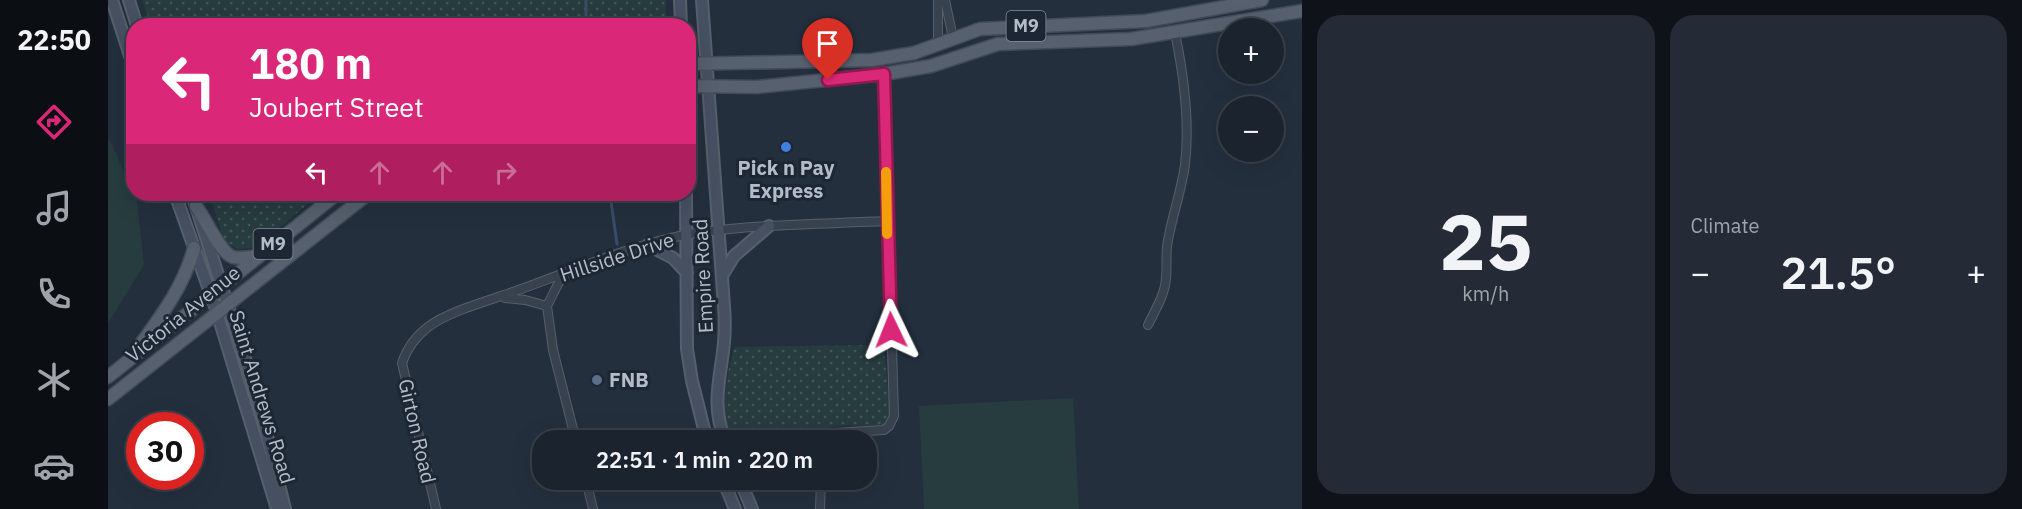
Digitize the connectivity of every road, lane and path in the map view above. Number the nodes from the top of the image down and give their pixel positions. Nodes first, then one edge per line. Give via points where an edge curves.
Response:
1 (112, 0) edge
2 (129, 0) edge
3 (680, 0) edge
4 (702, 0) edge
5 (938, 0) edge
6 (945, 0) edge
7 (1262, 0) edge
8 (1302, 11) edge
9 (135, 18) edge
10 (681, 18) edge
11 (1175, 33) junction
12 (953, 38) junction
13 (126, 43) edge
14 (938, 44) junction
15 (707, 63) junction
16 (696, 64) edge
17 (884, 74) junction
18 (696, 86) edge
19 (709, 87) junction
20 (177, 201) edge
21 (194, 201) edge
22 (328, 201) edge
23 (359, 201) edge
24 (686, 201) edge
25 (196, 206) junction
26 (887, 221) junction
27 (769, 226) junction
28 (719, 230) junction
29 (686, 235) junction
30 (648, 245) junction
31 (194, 248) junction
32 (258, 256) junction
33 (566, 273) junction
34 (687, 273) junction
35 (722, 276) junction
36 (222, 285) junction
37 (210, 294) junction
38 (492, 300) junction
39 (228, 303) junction
40 (547, 306) junction
41 (217, 312) junction
42 (1148, 325) dead end
43 (405, 354) joint
44 (129, 361) junction
45 (108, 377) edge
46 (108, 399) edge
47 (573, 430) edge
48 (704, 430) edge
49 (722, 430) edge
50 (877, 430) edge
51 (588, 490) edge
52 (727, 490) edge
53 (744, 490) edge
54 (820, 490) edge
55 (277, 509) edge
56 (285, 509) edge
57 (436, 509) edge
58 (593, 509) edge
59 (735, 509) edge
60 (752, 509) edge
61 (820, 509) edge

1 - 13 main road
2 - 9 main road
3 - 10 main road
4 - 15 main road, Empire Road
5 - 14 street
6 - 12 street
7 - 12 main road, M9 via 1146,21 980,29
8 - 11 main road, M9
11 - 17 main road, M9 via 1113,40 998,44 931,66
11 - 42 street via 1185,97 1185,166 1167,247 1164,292
12 - 14 main road, M9
14 - 15 main road, M9 via 898,57 872,60
15 - 16 main road, M9
15 - 19 main road, Empire Road
17 - 19 main road, M9 via 757,87
17 - 26 street
18 - 19 main road, M9
19 - 28 main road, Empire Road
20 - 31 main road, Saint Andrews Road
21 - 25 main road, Saint Andrews Road
22 - 32 main road, Victoria Avenue / M9
23 - 39 main road, Victoria Avenue / M9
24 - 29 main road, Empire Road
25 - 32 main road via 226,253 236,257
25 - 36 main road, Saint Andrews Road
26 - 27 street, Hillside Drive
26 - 50 street via 894,416 889,426
27 - 28 street, Hillside Drive
27 - 35 main road via 734,256
28 - 29 street, Hillside Drive
28 - 35 main road, Empire Road
29 - 30 street, Hillside Drive
29 - 34 main road, Empire Road
30 - 33 street, Hillside Drive
30 - 34 main road via 673,258
31 - 37 main road, Saint Andrews Road
31 - 44 main road via 178,289
32 - 36 main road, Victoria Avenue / M9
33 - 38 street, Hillside Drive
33 - 40 street
34 - 48 main road, Empire Road via 688,361
35 - 49 main road, Empire Road via 724,342 716,402
36 - 37 main road, Victoria Avenue / M9
36 - 39 main road, Saint Andrews Road
37 - 41 main road, Saint Andrews Road
37 - 44 main road, Victoria Avenue / M9
38 - 40 street via 514,298
38 - 43 street, Hillside Drive via 429,326
39 - 41 main road, Victoria Avenue / M9
39 - 56 main road, Saint Andrews Road
40 - 47 street via 553,350
41 - 46 main road, Victoria Avenue / M9
41 - 55 main road, Saint Andrews Road
43 - 57 street, Girton Road via 403,371
44 - 45 main road, Victoria Avenue / M9
51 - 58 street
52 - 59 main road
53 - 60 main road
54 - 61 street

